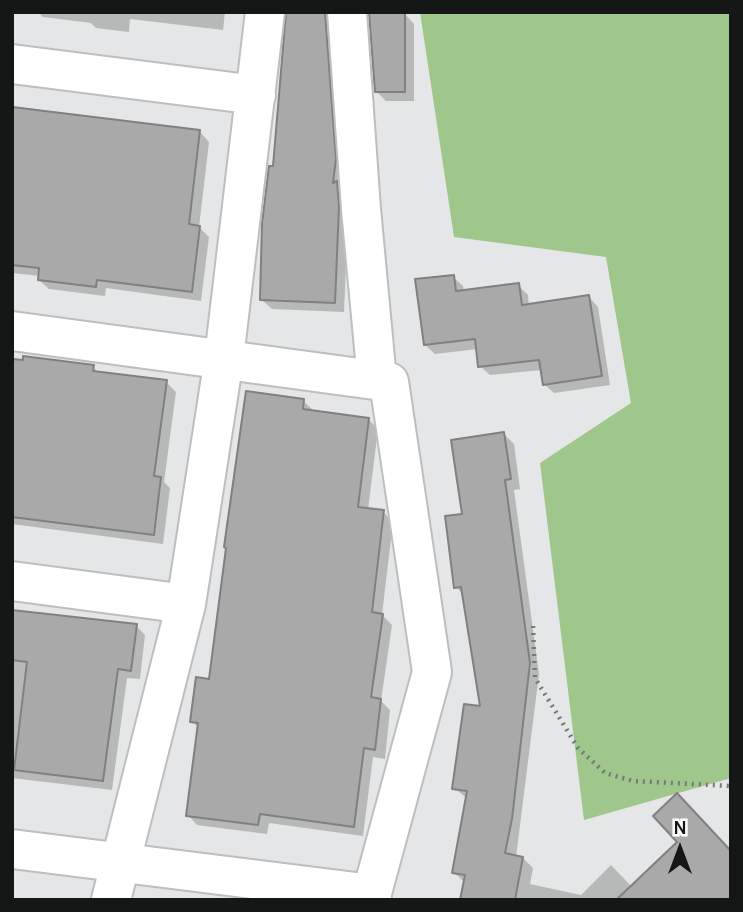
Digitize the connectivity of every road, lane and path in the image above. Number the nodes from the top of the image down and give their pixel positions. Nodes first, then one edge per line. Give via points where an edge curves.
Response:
1 (265, 12) edge
2 (347, 12) edge
3 (12, 64) edge
4 (256, 95) junction
5 (12, 331) edge
6 (224, 358) junction
7 (377, 380) junction
8 (12, 580) edge
9 (186, 604) junction
10 (533, 626) dead end
11 (731, 786) edge
12 (12, 849) edge
13 (121, 863) junction
14 (371, 897) edge
15 (111, 900) edge

1 - 4 street
2 - 7 street
3 - 4 street
4 - 6 street
5 - 6 street
6 - 7 street
6 - 9 street
7 - 14 street via 389,382 432,672
8 - 9 street
9 - 13 street
10 - 11 path via 535,678 578,748 605,773 633,781
12 - 13 street
13 - 14 street
13 - 15 street

